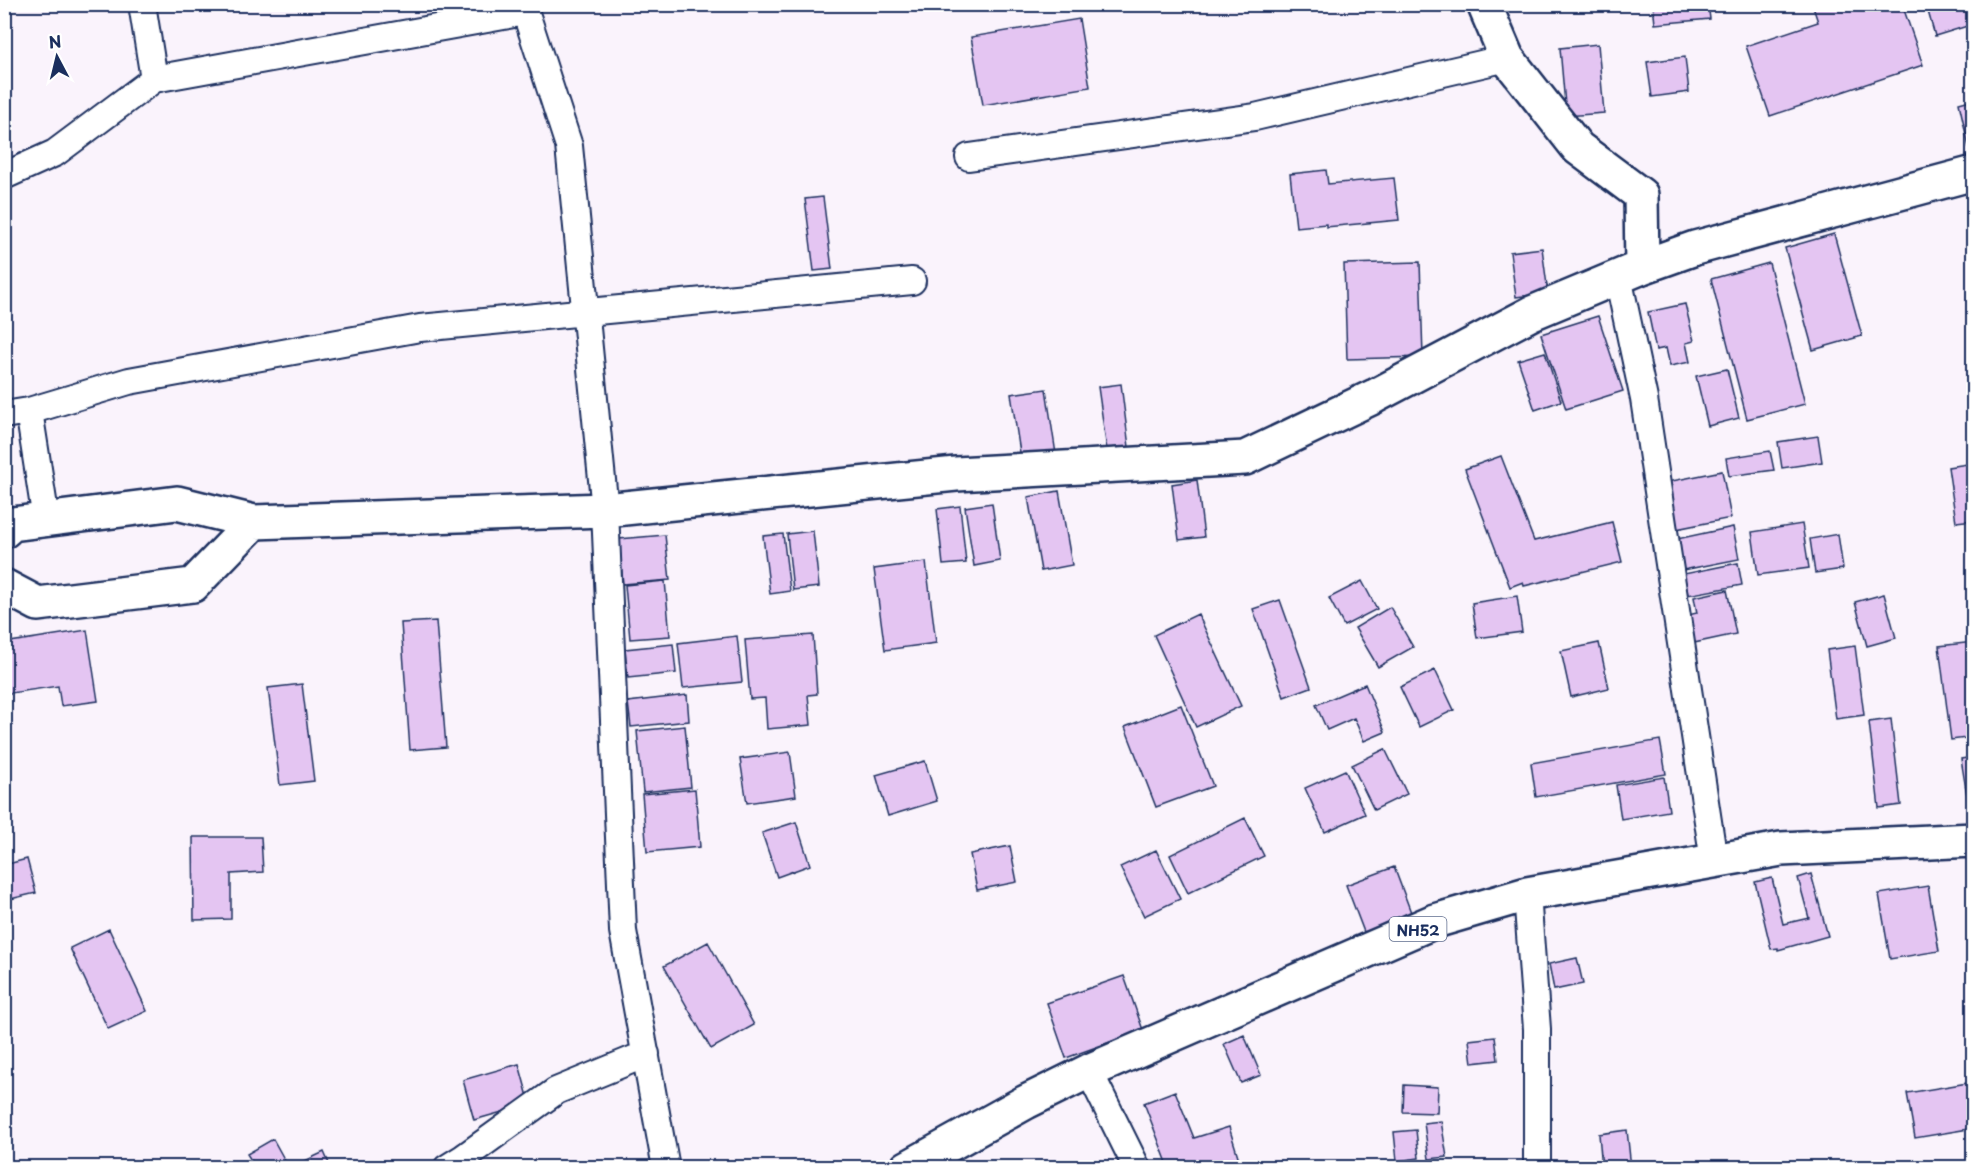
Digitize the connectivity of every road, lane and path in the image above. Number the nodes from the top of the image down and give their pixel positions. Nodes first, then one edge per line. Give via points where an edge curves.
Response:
1 (142, 4) edge
2 (1484, 4) edge
3 (524, 8) edge
4 (1507, 58) junction
5 (153, 79) junction
6 (969, 157) dead end
7 (1974, 173) edge
8 (4, 176) edge
9 (1630, 272) junction
10 (912, 281) dead end
11 (586, 312) junction
12 (16, 412) edge
13 (605, 510) junction
14 (46, 520) junction
15 (254, 522) junction
16 (4, 531) edge
17 (4, 586) edge
18 (1974, 840) edge
19 (1714, 861) junction
20 (1527, 894) junction
21 (646, 1054) junction
22 (1089, 1071) junction
23 (447, 1167) edge
24 (666, 1167) edge
25 (907, 1167) edge
26 (1137, 1167) edge
27 (1537, 1167) edge

1 - 5 street
2 - 4 main road
3 - 5 street
3 - 11 street via 569,146
4 - 6 street via 1255,117
4 - 9 main road via 1578,148 1641,195
5 - 8 street via 55,153
7 - 9 main road via 1695,248
9 - 13 main road via 1532,313 1375,396 1245,458 956,474
9 - 19 street via 1644,399
10 - 11 street
11 - 12 street via 420,328 129,381
11 - 13 street
12 - 14 street
13 - 15 main road
13 - 21 street via 623,931
14 - 15 main road via 177,503
14 - 16 main road via 12,524
15 - 17 main road via 194,585 38,604
18 - 19 main road, NH52 via 1781,849
19 - 20 main road, NH52
20 - 22 main road, NH52 via 1435,921
20 - 27 street via 1537,1029
21 - 23 street via 556,1091
21 - 24 street
22 - 25 main road, NH52
22 - 26 street

